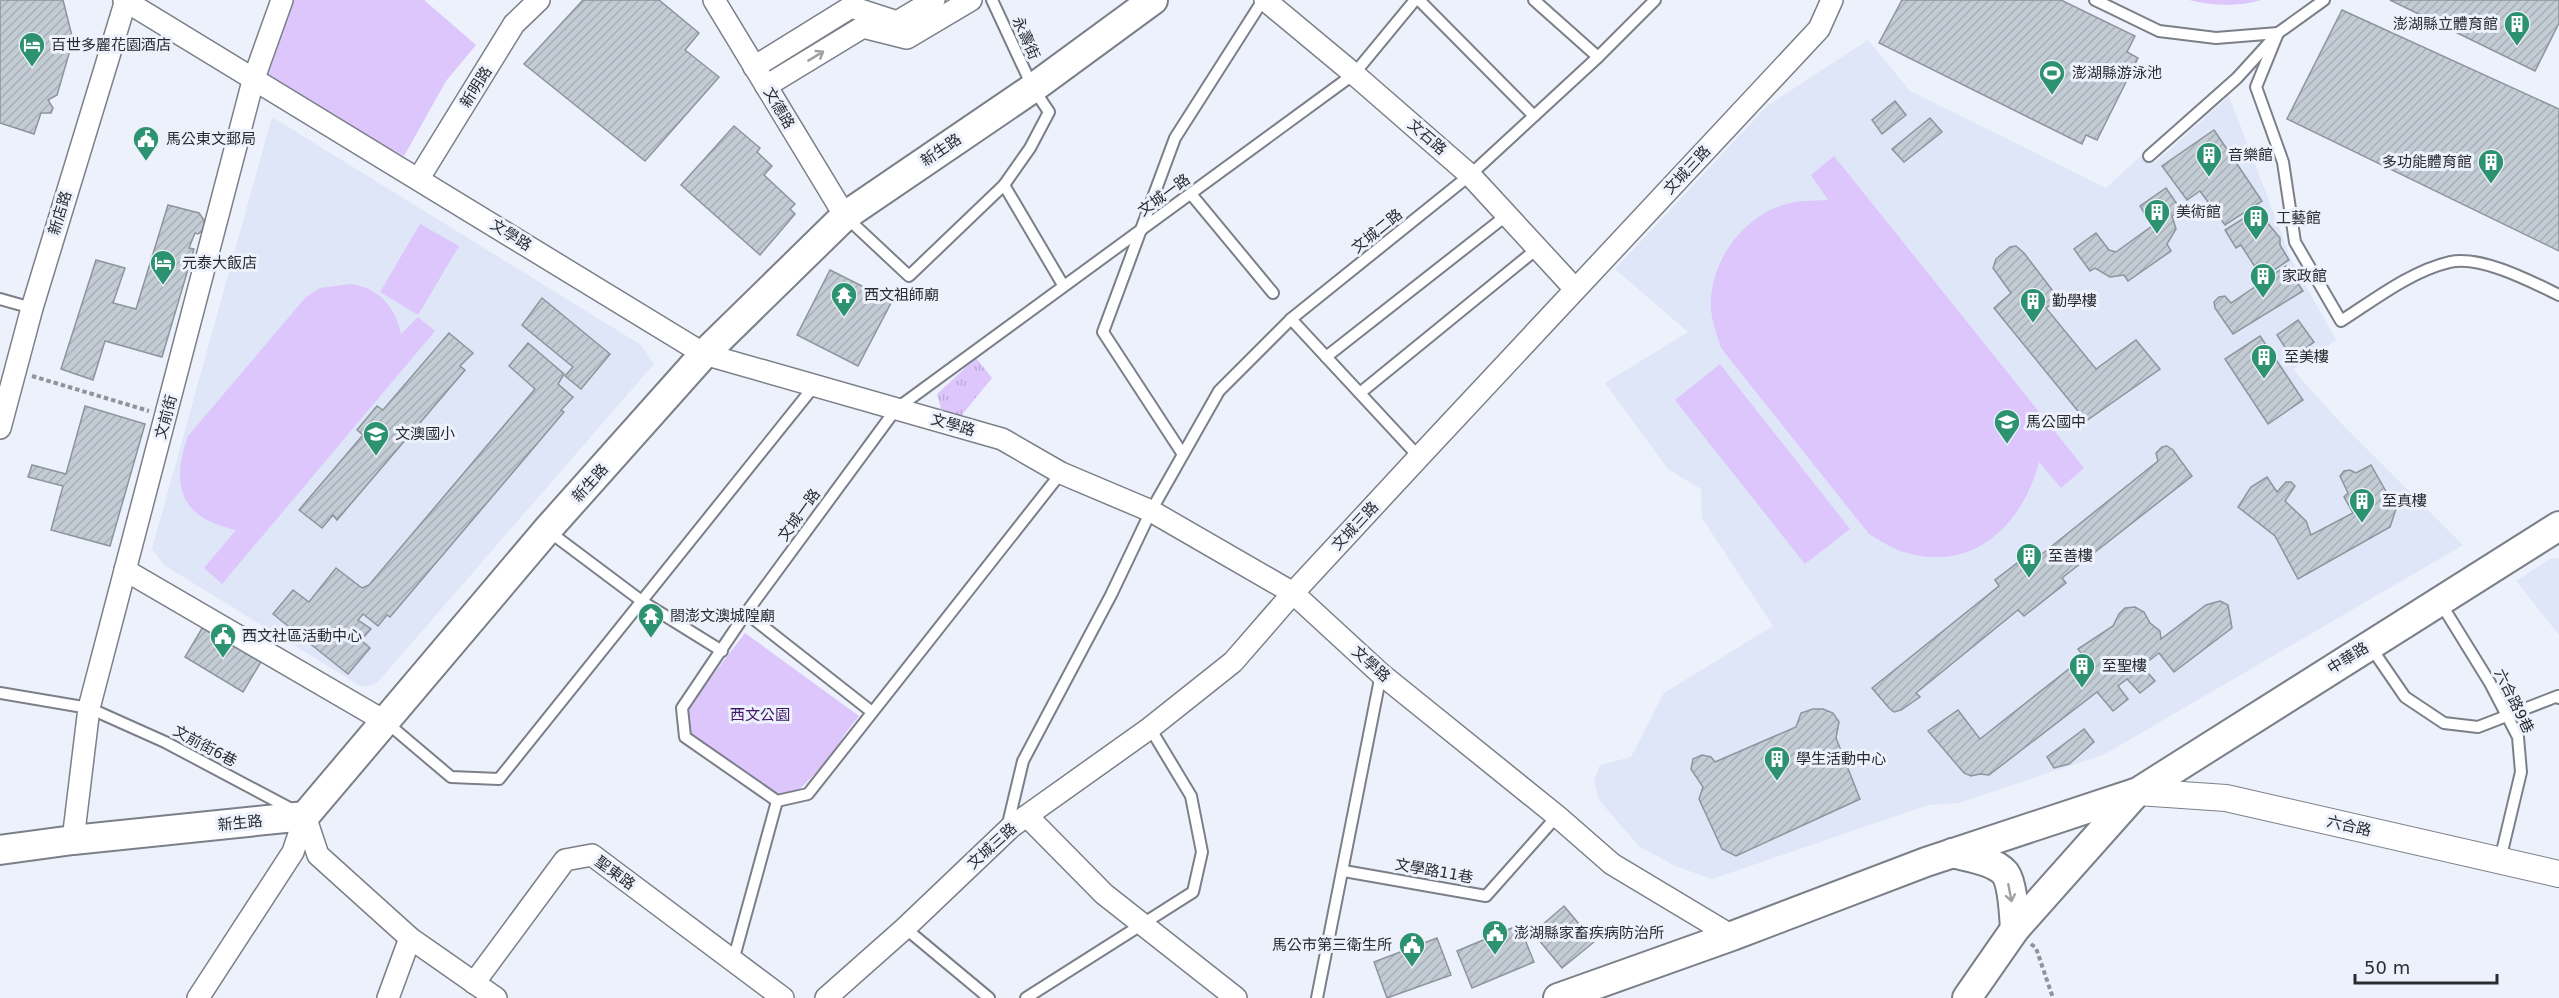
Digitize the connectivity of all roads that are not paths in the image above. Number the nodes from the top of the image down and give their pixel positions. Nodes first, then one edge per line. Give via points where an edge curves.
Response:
1 (282, 0) edge
2 (539, 0) edge
3 (714, 0) edge
4 (884, 0) edge
5 (934, 0) edge
6 (971, 0) edge
7 (992, 0) edge
8 (1153, 0) edge
9 (1264, 0) edge
10 (1417, 0) edge
11 (1534, 0) edge
12 (1655, 0) edge
13 (1832, 0) edge
14 (2095, 0) edge
15 (2324, 0) edge
16 (125, 1) edge
17 (849, 3) edge
18 (863, 27) junction
19 (902, 30) junction
20 (2278, 33) junction
21 (1598, 57) junction
22 (754, 67) junction
23 (1354, 74) junction
24 (253, 81) junction
25 (766, 86) junction
26 (1032, 88) junction
27 (1534, 116) junction
28 (2149, 156) dead end
29 (1470, 175) junction
30 (419, 178) junction
31 (1004, 185) junction
32 (1191, 194) junction
33 (1507, 215) junction
34 (845, 216) junction
35 (1141, 231) junction
36 (1538, 248) junction
37 (1063, 285) junction
38 (1575, 289) junction
39 (1273, 293) dead end
40 (2559, 295) edge
41 (0, 299) edge
42 (32, 308) junction
43 (1291, 319) junction
44 (704, 354) junction
45 (1326, 357) junction
46 (815, 386) junction
47 (1360, 393) junction
48 (896, 409) junction
49 (0, 428) edge
50 (1182, 453) junction
51 (1419, 458) junction
52 (1061, 473) junction
53 (1151, 511) junction
54 (2559, 526) edge
55 (547, 530) junction
56 (125, 570) junction
57 (1293, 593) junction
58 (2439, 600) junction
59 (643, 602) junction
60 (746, 613) junction
61 (2369, 645) junction
62 (722, 651) junction
63 (1381, 674) junction
64 (0, 693) edge
65 (2559, 698) edge
66 (89, 708) junction
67 (872, 712) junction
68 (2507, 716) junction
69 (386, 722) junction
70 (1150, 728) junction
71 (2138, 792) junction
72 (777, 801) junction
73 (305, 816) junction
74 (1027, 816) junction
75 (1557, 816) junction
76 (1007, 831) junction
77 (73, 840) junction
78 (0, 850) edge
79 (1952, 853) junction
80 (2500, 860) junction
81 (1344, 871) junction
82 (2559, 874) edge
83 (1141, 925) junction
84 (905, 928) junction
85 (2015, 929) junction
86 (1732, 936) junction
87 (410, 938) junction
88 (733, 961) junction
89 (474, 982) junction
90 (198, 998) edge
91 (383, 998) edge
92 (496, 998) edge
93 (783, 998) edge
94 (826, 998) edge
95 (989, 998) edge
96 (1026, 998) edge
97 (1236, 998) edge
98 (1317, 998) edge
99 (1558, 998) edge
100 (1967, 998) edge

1 - 24 street, 文前街
2 - 30 street, 新明路 via 514,24
3 - 22 street, 文德路
4 - 19 street
5 - 19 street
6 - 19 street
7 - 26 lane, 永壽街
8 - 26 main road, 新生路
9 - 23 street, 文石路
9 - 35 lane via 1175,138
10 - 23 lane, 文城一路
10 - 27 lane
11 - 21 lane
12 - 21 lane, 文城二路
13 - 38 street, 文城三路 via 1820,29
14 - 20 lane via 2159,31 2216,38
15 - 20 lane
16 - 24 street, 文學路
16 - 42 street, 新店路
17 - 18 street
17 - 19 street
17 - 22 street
18 - 19 street
25 -> 18 street
20 - 28 lane via 2236,78
20 - 40 lane via 2256,87 2283,162 2295,242 2341,321 2418,274 2452,262 2501,270
21 - 27 lane, 文城二路
22 - 25 street, 文德路
23 - 29 street, 文石路
23 - 32 lane, 文城一路
24 - 30 street, 文學路
24 - 56 street, 文前街
25 - 34 street, 文德路
26 - 31 lane, 永壽街 via 1049,112
26 - 34 main road, 新生路
27 - 29 lane, 文城二路
29 - 33 street, 文石路
29 - 43 lane, 文城二路
30 - 44 street, 文學路
31 - 34 lane via 909,276
31 - 37 lane
32 - 35 lane, 文城一路
32 - 39 lane
33 - 36 street, 文石路
33 - 45 lane
34 - 44 main road, 新生路
35 - 37 lane, 文城一路
35 - 50 lane via 1103,332
36 - 38 street, 文石路
36 - 47 lane
37 - 48 lane, 文城一路
38 - 51 street, 文城三路
41 - 42 lane
42 - 49 street, 新店路
43 - 45 lane
43 - 50 lane, 文城二路 via 1219,391
44 - 46 street, 文學路
44 - 55 main road, 新生路
45 - 47 lane
46 - 48 street, 文學路
46 - 59 lane
47 - 51 lane
48 - 52 street, 文學路 via 1002,439
48 - 60 lane, 文城一路
50 - 53 lane, 文城二路
51 - 57 street, 文城三路
52 - 53 street, 文學路
52 - 67 lane
53 - 57 street, 文學路
53 - 76 lane, 文城二路 via 1023,761
54 - 58 main road, 中華路
55 - 59 lane
55 - 69 main road, 新生路
56 - 66 street, 文前街
56 - 69 street
57 - 63 street, 文學路
57 - 70 street, 文城三路 via 1233,662
58 - 61 main road, 中華路
58 - 68 lane, 六合路9巷
59 - 62 lane
59 - 69 lane via 499,779 451,777
60 - 62 lane, 文城一路
60 - 67 lane
61 - 68 lane via 2405,697 2444,723 2478,728
61 - 71 main road, 中華路
62 - 72 lane, 文城一路 via 682,708 685,737
63 - 75 street, 文學路
63 - 81 lane
64 - 66 lane, 文前街6巷
65 - 68 lane
66 - 73 lane, 文前街6巷 via 165,742
66 - 77 street, 文前街
67 - 72 lane via 808,794
68 - 80 lane, 六合路9巷 via 2518,737 2521,772
69 - 73 main road, 新生路
70 - 74 street, 文城三路
70 - 83 lane via 1191,796 1202,852 1193,892
71 - 79 main road
71 - 80 street, 六合路 via 2226,798
71 - 85 main road
72 - 88 lane
73 - 77 main road, 新生路
73 - 87 street via 318,855
73 - 90 street via 293,852
74 - 76 street, 文城三路
74 - 83 street via 1104,894
75 - 81 lane, 文學路11巷 via 1486,896
75 - 86 street, 文學路 via 1612,864
76 - 84 street, 文城三路
77 - 78 main road, 新生路
79 -> 85 main road via 1992,864 2005,873
79 - 86 main road
80 - 82 street, 六合路
81 - 98 lane
83 - 96 lane
83 - 97 street
84 - 94 street, 文城三路
84 - 95 lane
85 - 100 main road
86 - 99 main road
87 - 89 street
87 - 91 street
88 - 89 street, 聖東路 via 592,855 565,860
88 - 93 street, 聖東路
89 - 92 street

